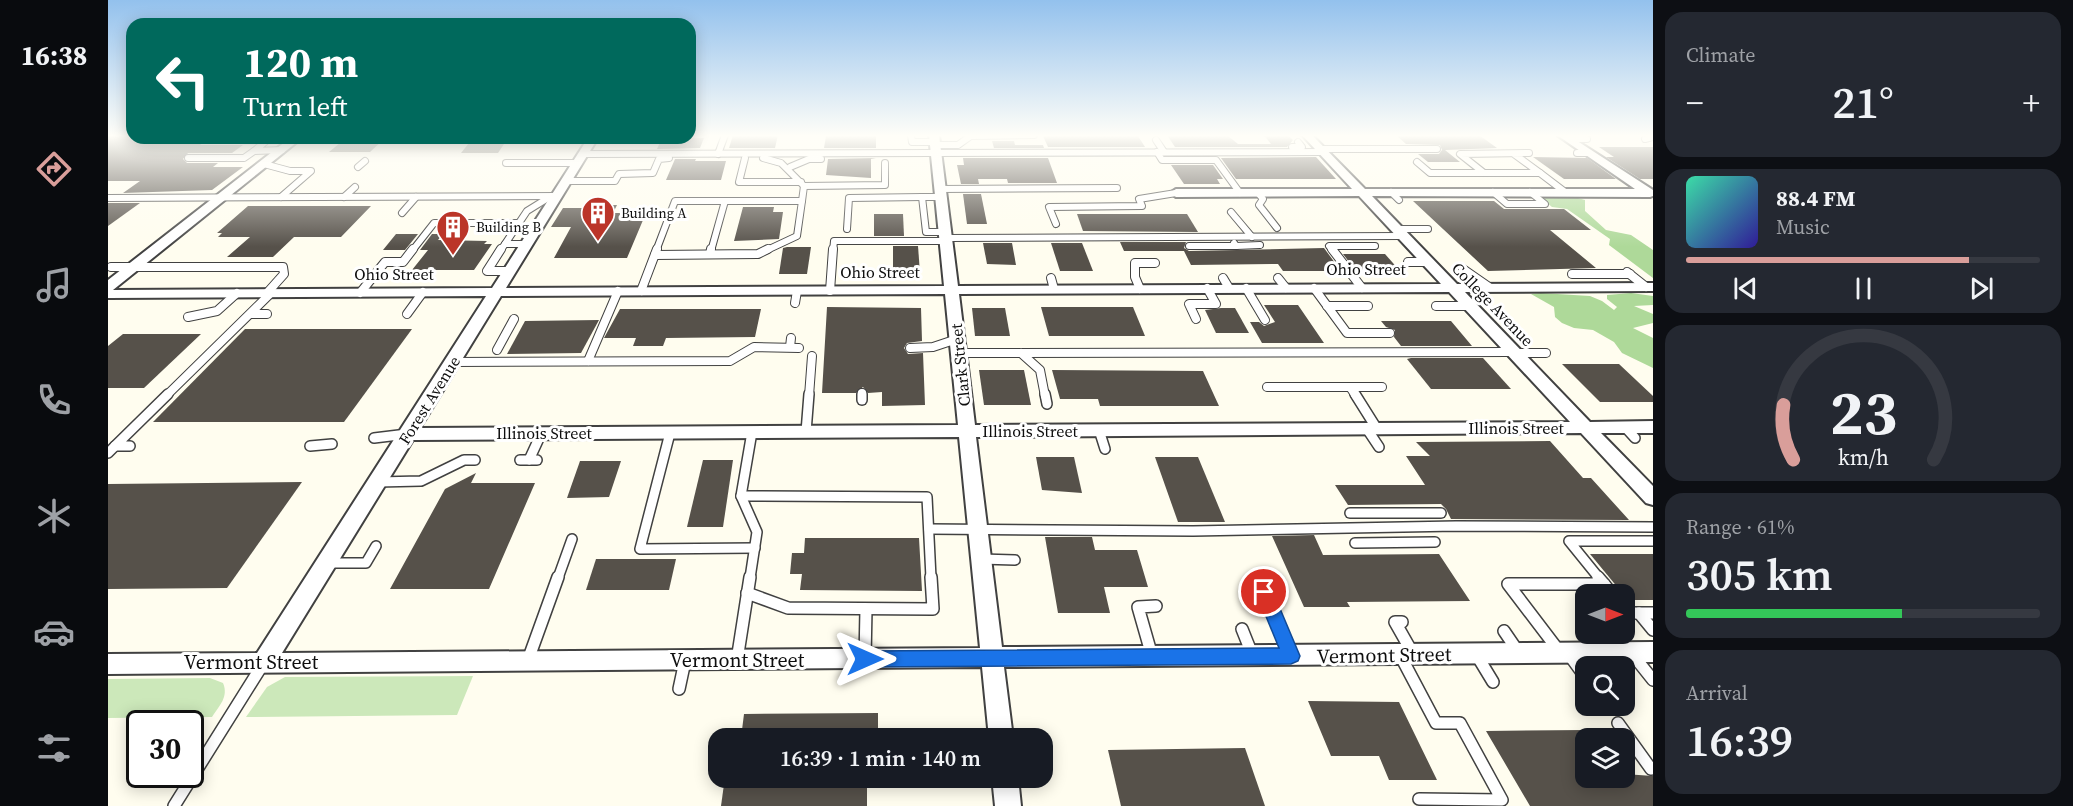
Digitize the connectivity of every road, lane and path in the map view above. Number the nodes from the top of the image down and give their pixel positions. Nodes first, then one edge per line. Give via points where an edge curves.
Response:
1 (253, 173) edge
2 (309, 173) edge
3 (572, 173) edge
4 (653, 173) edge
5 (742, 173) edge
6 (794, 173) edge
7 (885, 173) edge
8 (939, 173) edge
9 (1225, 173) edge
10 (1343, 173) edge
11 (1430, 173) edge
12 (1484, 173) joint
13 (1540, 173) joint
14 (1619, 173) edge
15 (567, 181) junction
16 (802, 184) junction
17 (355, 187) dead end
18 (1117, 188) dead end
19 (1362, 192) junction
20 (1493, 192) junction
21 (1530, 192) junction
22 (1565, 192) junction
23 (941, 193) junction
24 (1240, 193) junction
25 (1258, 193) junction
26 (1651, 193) edge
27 (416, 196) junction
28 (557, 196) junction
29 (1171, 196) joint
30 (281, 197) junction
31 (344, 197) junction
32 (922, 197) junction
33 (108, 198) edge
34 (221, 198) junction
35 (725, 201) junction
36 (802, 201) junction
37 (1231, 212) dead end
38 (402, 213) dead end
39 (1420, 221) dead end
40 (518, 223) junction
41 (1056, 224) dead end
42 (1277, 228) dead end
43 (848, 229) dead end
44 (1400, 232) junction
45 (946, 237) junction
46 (1230, 237) junction
47 (1252, 237) junction
48 (505, 244) junction
49 (527, 244) junction
50 (1189, 246) dead end
51 (1236, 246) junction
52 (1260, 246) dead end
53 (1375, 246) dead end
54 (710, 254) junction
55 (655, 255) junction
56 (1408, 262) dead end
57 (1429, 262) junction
58 (1155, 263) dead end
59 (111, 267) dead end
60 (134, 267) junction
61 (1463, 269) dead end
62 (510, 271) junction
63 (1649, 286) edge
64 (108, 287) edge
65 (1452, 287) junction
66 (1490, 287) junction
67 (1594, 287) junction
68 (1208, 288) junction
69 (1246, 288) junction
70 (1314, 288) junction
71 (1362, 288) junction
72 (1140, 289) junction
73 (951, 290) junction
74 (618, 291) junction
75 (641, 291) junction
76 (830, 291) junction
77 (423, 292) junction
78 (497, 292) junction
79 (237, 293) junction
80 (269, 293) junction
81 (360, 293) junction
82 (108, 294) edge
83 (1328, 306) junction
84 (1368, 306) dead end
85 (1436, 306) dead end
86 (1470, 306) junction
87 (251, 314) junction
88 (267, 314) dead end
89 (407, 314) dead end
90 (188, 317) dead end
91 (514, 319) dead end
92 (1196, 319) dead end
93 (1265, 320) dead end
94 (1390, 333) dead end
95 (791, 338) dead end
96 (958, 346) junction
97 (790, 347) junction
98 (799, 348) dead end
99 (910, 348) dead end
100 (497, 350) dead end
101 (1514, 352) junction
102 (1021, 353) junction
103 (1546, 353) dead end
104 (812, 356) dead end
105 (588, 361) junction
106 (453, 362) junction
107 (1267, 387) dead end
108 (1350, 387) junction
109 (1382, 387) dead end
110 (1047, 404) dead end
111 (1653, 427) edge
112 (1586, 428) junction
113 (1372, 429) junction
114 (1099, 430) junction
115 (967, 431) junction
116 (752, 432) junction
117 (806, 432) junction
118 (670, 433) junction
119 (407, 434) junction
120 (541, 434) junction
121 (374, 438) dead end
122 (332, 444) dead end
123 (130, 446) dead end
124 (310, 446) dead end
125 (1379, 447) dead end
126 (112, 449) edge
127 (1105, 449) dead end
128 (475, 460) dead end
129 (529, 460) dead end
130 (377, 482) junction
131 (413, 483) junction
132 (407, 493) dead end
133 (741, 496) junction
134 (1653, 497) edge
135 (1350, 513) dead end
136 (1367, 513) junction
137 (1441, 513) dead end
138 (1375, 527) junction
139 (1648, 527) edge
140 (929, 529) junction
141 (978, 529) junction
142 (572, 539) dead end
143 (1653, 539) edge
144 (1435, 542) dead end
145 (1356, 543) dead end
146 (376, 546) dead end
147 (754, 548) junction
148 (981, 559) junction
149 (1015, 560) dead end
150 (327, 563) junction
151 (1575, 584) edge
152 (1604, 584) edge
153 (1264, 592) dead end
154 (747, 593) junction
155 (1156, 606) dead end
156 (866, 609) junction
157 (1635, 613) edge
158 (1639, 613) junction
159 (1653, 613) edge
160 (1402, 622) dead end
161 (1242, 629) dead end
162 (1653, 630) edge
163 (1504, 631) dead end
164 (1642, 652) edge
165 (1519, 653) junction
166 (1564, 653) junction
167 (1406, 654) junction
168 (1476, 654) junction
169 (1253, 656) junction
170 (1291, 656) junction
171 (1152, 657) junction
172 (865, 659) junction
173 (992, 659) junction
174 (685, 660) junction
175 (737, 660) junction
176 (528, 661) junction
177 (264, 662) junction
178 (108, 664) edge
179 (1575, 666) edge
180 (1653, 680) edge
181 (1493, 682) dead end
182 (679, 689) dead end
183 (1618, 723) dead end
184 (1000, 728) edge
185 (1651, 769) dead end
186 (1006, 788) edge
187 (1419, 799) dead end
188 (174, 806) edge
189 (1008, 806) edge

1 - 34 street
2 - 30 lane
3 - 15 street, Forest Avenue
4 - 15 lane via 619,174 615,181
5 - 16 lane via 739,182
6 - 16 lane
7 - 16 lane via 885,186
8 - 23 street, Clark Street
9 - 24 lane
10 - 19 street, College Avenue
11 - 12 lane
12 - 13 lane
13 - 22 lane
14 - 26 street
15 - 28 street, Forest Avenue
16 - 36 lane
17 - 31 lane
18 - 23 lane
19 - 20 street via 1395,196
19 - 25 street
19 - 44 street, College Avenue
20 - 21 street
20 - 21 lane via 1507,204 1545,204
21 - 22 street
22 - 26 street
23 - 32 lane
23 - 45 street, Clark Street
24 - 25 street
24 - 29 street
25 - 42 lane via 1263,199 1259,205
27 - 28 lane
27 - 31 lane
27 - 38 lane
28 - 40 lane via 533,203
28 - 49 street, Forest Avenue
29 - 41 lane via 1139,199 1142,206 1050,207
30 - 31 lane
30 - 34 lane
32 - 43 lane via 849,198
32 - 45 lane via 926,232
33 - 34 lane
34 - 60 street
35 - 36 lane
35 - 54 lane
35 - 55 lane via 675,201
36 - 54 lane via 797,236 758,254
37 - 47 lane
39 - 44 lane via 1428,229
40 - 48 lane
40 - 81 lane via 434,223 403,262 385,262
44 - 47 lane
44 - 57 street, College Avenue
45 - 46 lane
45 - 73 street, Clark Street
45 - 76 lane via 834,241
46 - 47 lane
46 - 51 lane
48 - 49 lane
48 - 62 lane via 487,271
49 - 62 street, Forest Avenue
50 - 51 lane
51 - 52 lane
53 - 71 lane via 1329,246
54 - 55 lane
55 - 75 lane
56 - 57 lane
57 - 65 street, College Avenue
58 - 72 lane via 1135,263
59 - 60 lane
60 - 64 street
60 - 80 lane via 283,267 284,274
61 - 66 lane
62 - 78 street, Forest Avenue
63 - 67 street, Ohio Street
63 - 67 lane via 1628,272 1576,274
65 - 66 street, Ohio Street
65 - 71 street, Ohio Street
65 - 86 street, College Avenue
66 - 67 street, Ohio Street
68 - 69 street, Ohio Street via 1226,283
68 - 72 street, Ohio Street
68 - 92 lane via 1216,304 1190,304
69 - 70 street, Ohio Street via 1282,283
69 - 93 lane
70 - 71 street, Ohio Street
70 - 83 lane
72 - 73 street, Ohio Street via 1052,284
73 - 76 street, Ohio Street
73 - 96 street, Clark Street
74 - 75 street, Ohio Street
74 - 78 street, Ohio Street via 558,295
74 - 105 lane
75 - 76 street, Ohio Street via 796,297
77 - 78 street, Ohio Street
77 - 81 street, Ohio Street
77 - 89 lane
78 - 106 street, Forest Avenue
79 - 80 street, Ohio Street
79 - 82 street, Ohio Street
79 - 90 lane via 217,311
80 - 81 street, Ohio Street
80 - 87 lane
83 - 84 lane
83 - 94 lane via 1347,333
85 - 86 lane
86 - 101 street, College Avenue
87 - 88 lane
87 - 126 lane
91 - 100 lane
95 - 97 lane
96 - 99 lane
96 - 102 lane
96 - 115 street, Clark Street
97 - 98 lane
97 - 105 lane via 754,347 730,361
101 - 102 lane
101 - 103 lane
101 - 112 street, College Avenue
102 - 110 lane via 1040,370
104 - 117 lane
105 - 106 lane
106 - 119 street, Forest Avenue
107 - 108 lane
108 - 109 lane
108 - 113 lane
111 - 112 street, Illinois Street via 1630,432
112 - 113 street, Illinois Street
112 - 134 street, College Avenue
113 - 114 street, Illinois Street
113 - 125 lane
114 - 115 street, Illinois Street
114 - 127 lane
115 - 117 street, Illinois Street via 862,426
115 - 141 street, Clark Street
116 - 117 street, Illinois Street
116 - 118 street, Illinois Street
116 - 133 lane
118 - 120 street, Illinois Street
118 - 147 lane via 640,549
119 - 120 street, Illinois Street
119 - 121 lane
119 - 130 street, Forest Avenue
120 - 129 lane
122 - 124 lane
123 - 126 lane
128 - 131 lane via 464,460
130 - 131 lane
130 - 150 street, Forest Avenue
131 - 132 lane
133 - 140 lane via 927,497
133 - 147 lane via 757,532
135 - 136 lane
136 - 137 lane
136 - 138 lane
138 - 139 lane
138 - 141 lane
139 - 143 lane
140 - 141 lane
140 - 156 lane via 933,609
141 - 148 street, Clark Street
142 - 176 lane
143 - 152 lane via 1569,541
144 - 145 lane
146 - 150 lane via 366,563
147 - 154 lane
148 - 149 lane
148 - 173 street, Clark Street
150 - 177 street, Forest Avenue
151 - 166 lane via 1508,584
153 - 170 lane
154 - 156 lane via 788,608
154 - 175 lane
155 - 171 lane via 1138,607
156 - 172 lane
157 - 158 lane
158 - 159 lane
158 - 162 lane
160 - 167 lane via 1395,622
161 - 169 lane
163 - 165 lane
164 - 166 street, Vermont Street
164 - 180 lane
165 - 166 street, Vermont Street
165 - 168 street, Vermont Street
166 - 179 lane
167 - 168 street, Vermont Street
167 - 170 street, Vermont Street
167 - 187 lane via 1436,723 1460,723 1502,800
168 - 181 lane
169 - 170 street, Vermont Street
169 - 171 street, Vermont Street
171 - 173 street, Vermont Street
172 - 173 street, Vermont Street
172 - 175 street, Vermont Street
173 - 184 street, Clark Street
174 - 175 street, Vermont Street
174 - 176 street, Vermont Street
174 - 182 lane
176 - 177 street, Vermont Street
177 - 178 street, Vermont Street
177 - 188 lane
183 - 185 lane
186 - 189 street

